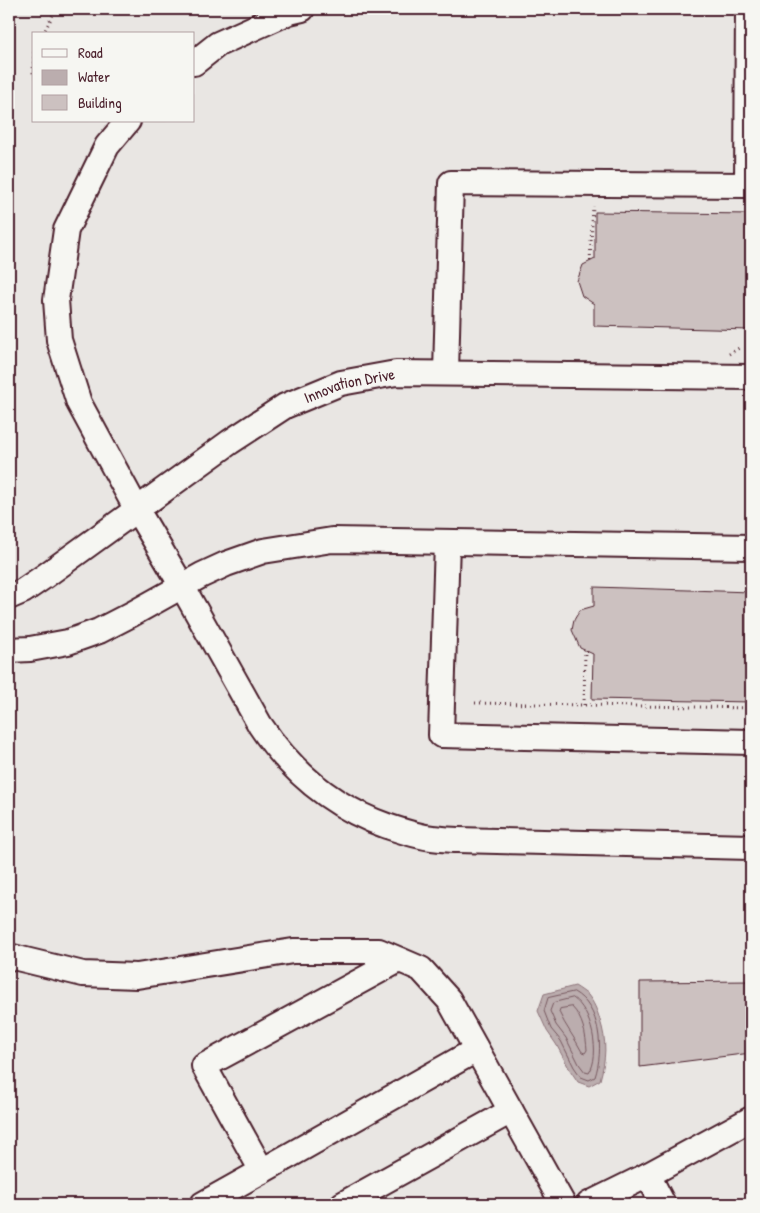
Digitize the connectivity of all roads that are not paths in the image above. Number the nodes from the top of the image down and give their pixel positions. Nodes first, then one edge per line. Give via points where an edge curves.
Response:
1 (302, 9) edge
2 (748, 9) edge
3 (195, 62) edge
4 (127, 122) edge
5 (749, 185) edge
6 (446, 373) junction
7 (751, 377) edge
8 (136, 510) junction
9 (447, 542) junction
10 (751, 547) edge
11 (182, 586) junction
12 (9, 597) edge
13 (9, 650) edge
14 (751, 742) edge
15 (751, 846) edge
16 (9, 956) edge
17 (399, 960) junction
18 (476, 1050) junction
19 (511, 1111) junction
20 (751, 1119) edge
21 (262, 1171) junction
22 (648, 1175) junction
23 (203, 1204) edge
24 (343, 1204) edge
25 (563, 1204) edge
26 (589, 1204) edge
27 (663, 1204) edge

1 - 3 street via 218,44
2 - 5 street
4 - 8 street via 106,146 66,230 56,300 59,340 79,403
5 - 6 street via 451,183
6 - 7 street, Innovation Drive
6 - 8 street, Innovation Drive via 396,373 341,383 285,406
8 - 11 street
8 - 12 street, Innovation Drive via 45,576
9 - 10 street
9 - 11 street via 332,540 263,551 202,574
9 - 14 street via 441,735
11 - 13 street via 99,631 68,642
11 - 15 street via 270,741 316,788 372,821 430,838 458,840
16 - 17 street via 83,974 138,976 293,950 379,951
17 - 18 street via 421,969 449,1000
17 - 21 street via 204,1066
18 - 19 street
18 - 21 street
19 - 24 street
19 - 25 street
20 - 22 street
21 - 23 street
22 - 26 street
22 - 27 street

